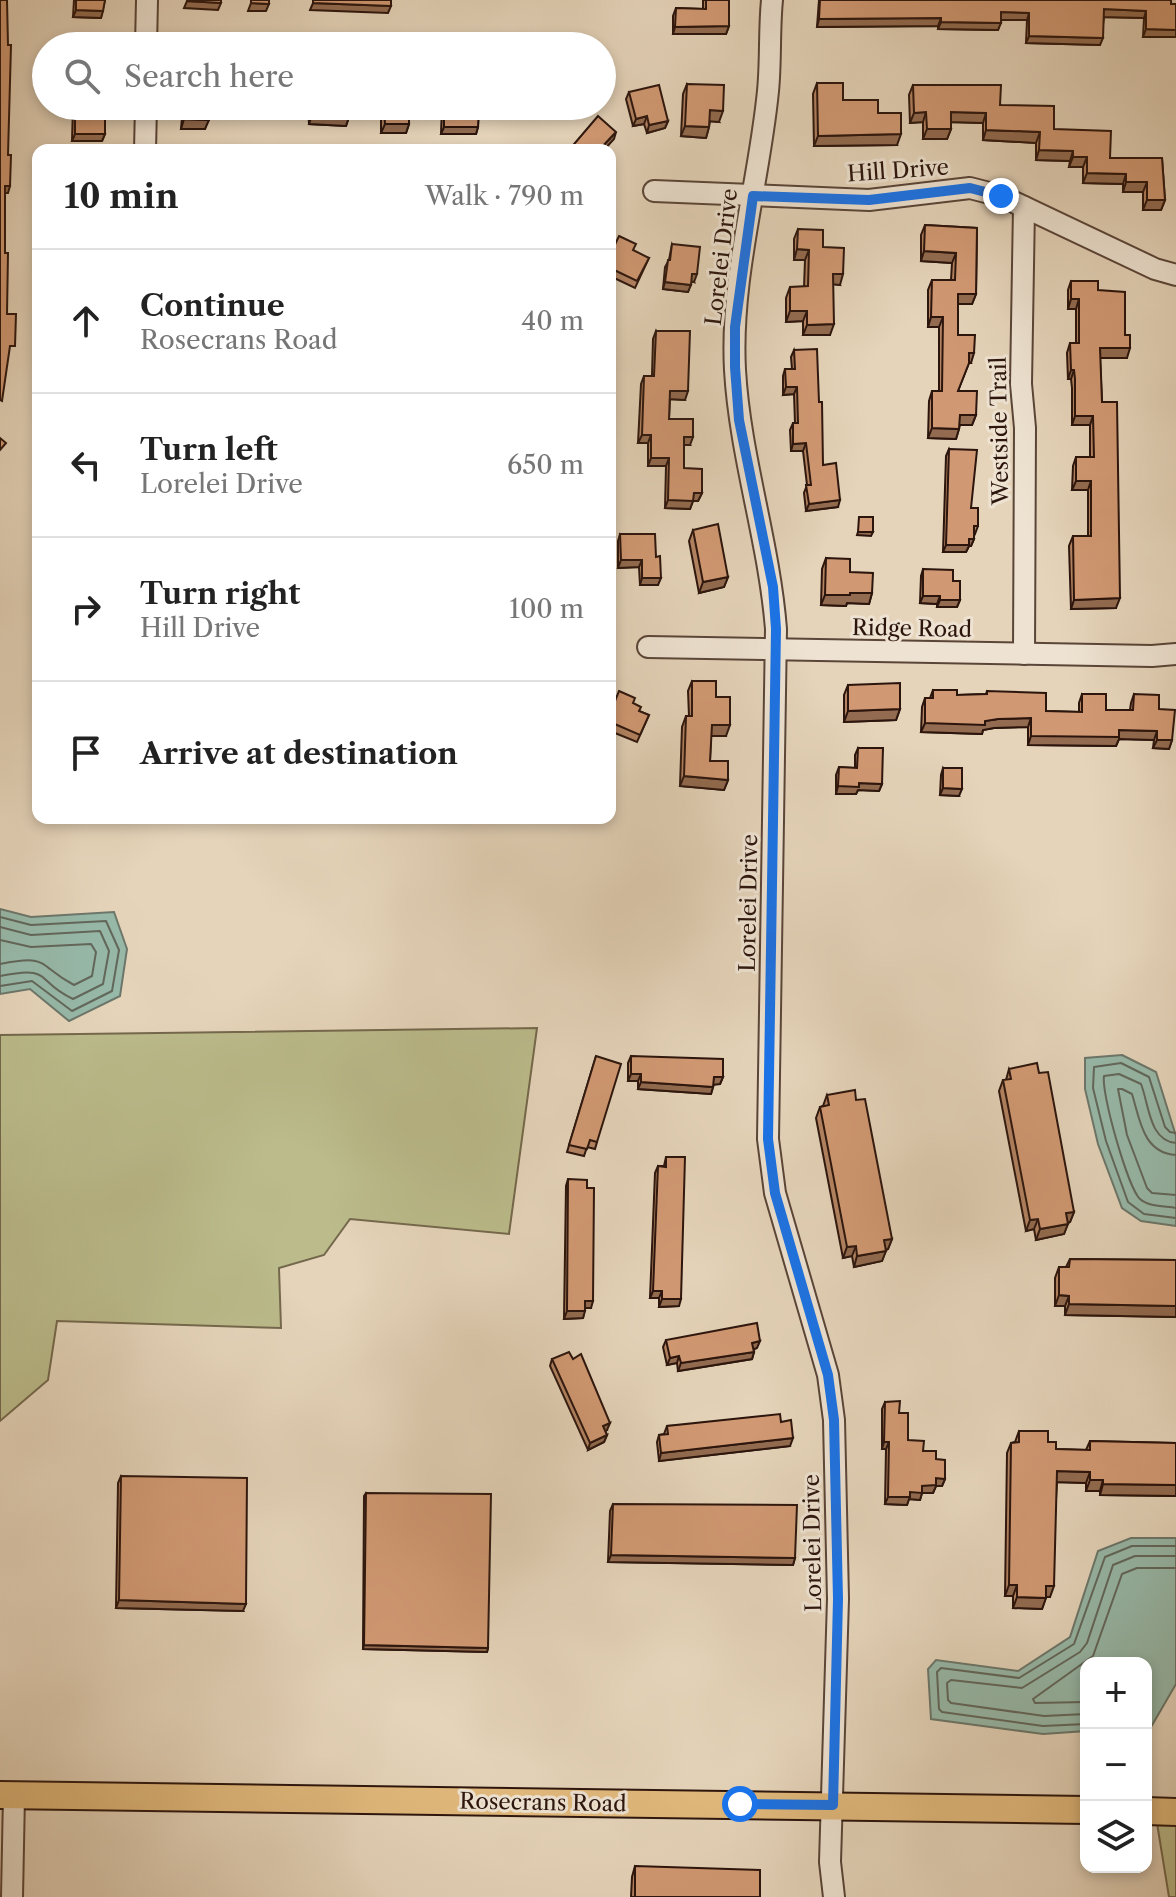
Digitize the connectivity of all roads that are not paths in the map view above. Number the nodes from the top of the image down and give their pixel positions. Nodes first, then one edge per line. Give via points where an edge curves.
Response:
1 (147, 0) edge
2 (772, 0) edge
3 (146, 32) edge
4 (146, 120) edge
5 (145, 144) edge
6 (654, 191) dead end
7 (753, 196) junction
8 (1024, 207) junction
9 (1176, 275) edge
10 (648, 647) dead end
11 (776, 650) junction
12 (1024, 654) junction
13 (1176, 654) edge
14 (7, 1795) edge
15 (833, 1805) junction
16 (1080, 1810) edge
17 (1152, 1811) edge
18 (1176, 1812) edge
19 (12, 1897) edge
20 (834, 1897) edge

1 - 3 street
2 - 7 street, Lorelei Drive via 768,90
4 - 5 street
6 - 7 street, Hill Drive
7 - 8 street, Hill Drive via 869,200 970,188
7 - 11 street, Lorelei Drive via 735,327 735,367 739,420 773,587
8 - 9 street, Hill Drive
8 - 12 street, Westside Trail
10 - 11 street, Ridge Road
11 - 12 street, Ridge Road
11 - 15 street, Lorelei Drive via 768,1139 775,1193 828,1375 834,1420 838,1599
12 - 13 street, Ridge Road
14 - 15 main road, Rosecrans Road
14 - 19 street
15 - 16 main road, Rosecrans Road
15 - 20 street, Lorelei Drive
17 - 18 main road

